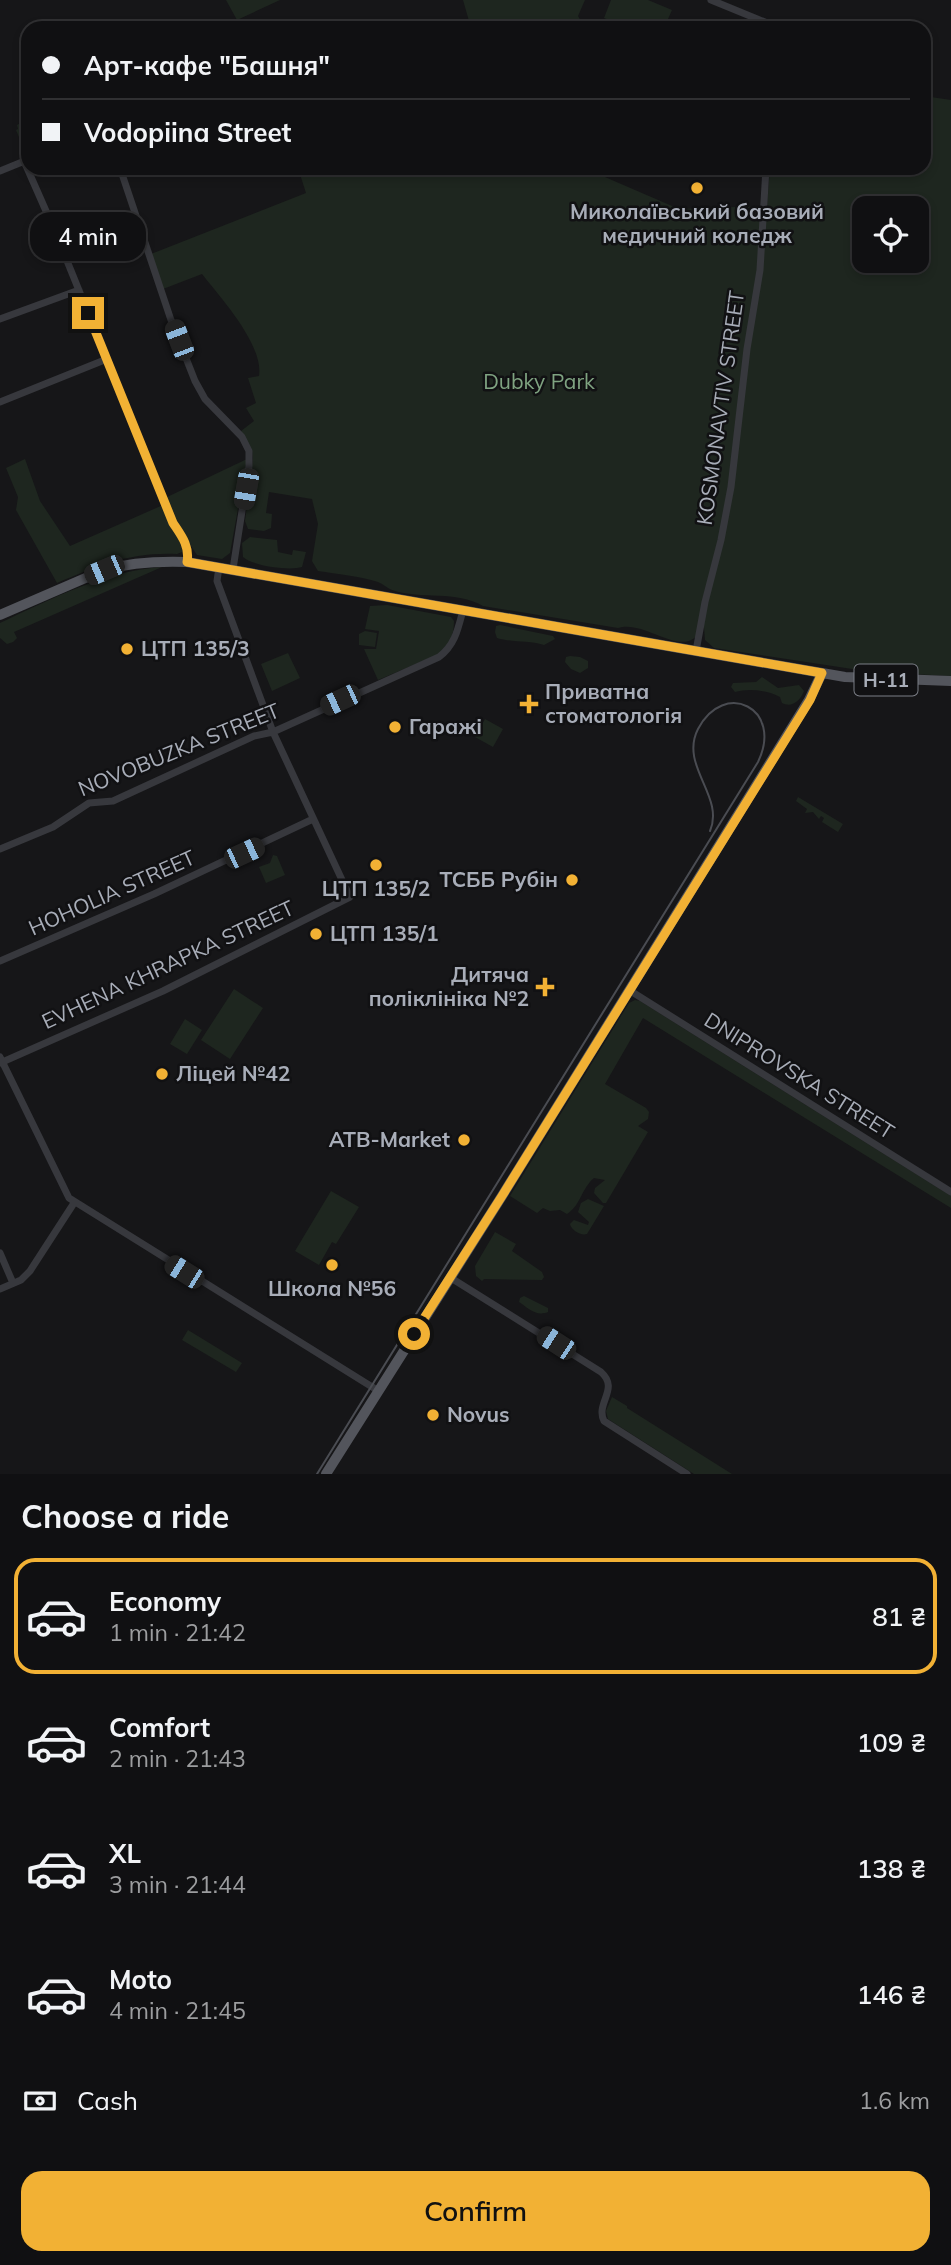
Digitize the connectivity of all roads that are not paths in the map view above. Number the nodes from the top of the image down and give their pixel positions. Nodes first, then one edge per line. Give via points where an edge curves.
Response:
1 (711, 0) edge
2 (762, 21) edge
3 (21, 162) edge
4 (0, 171) edge
5 (32, 175) edge
6 (122, 175) edge
7 (766, 175) edge
8 (79, 290) junction
9 (0, 319) edge
10 (107, 359) junction
11 (0, 402) edge
12 (187, 562) junction
13 (219, 567) junction
14 (233, 569) junction
15 (463, 610) junction
16 (0, 615) edge
17 (696, 651) junction
18 (822, 673) junction
19 (951, 681) edge
20 (273, 732) junction
21 (313, 819) junction
22 (0, 849) edge
23 (0, 961) edge
24 (629, 990) junction
25 (1, 1060) edge
26 (951, 1192) edge
27 (74, 1203) junction
28 (0, 1253) edge
29 (451, 1278) junction
30 (13, 1283) junction
31 (0, 1289) edge
32 (377, 1390) junction
33 (326, 1474) edge
34 (687, 1474) edge

1 - 2 street
3 - 4 street
5 - 8 street
6 - 14 street via 198,389 249,451
7 - 17 street, KOSMONAVTIV STREET via 760,270 731,487
8 - 9 street
8 - 10 street
10 - 11 street
10 - 12 street via 173,523 187,546
12 - 13 main road, Н-11
12 - 16 main road, Н-11 via 159,561 104,570
13 - 14 main road, Н-11
13 - 20 street via 217,581
14 - 15 main road, Н-11
15 - 17 main road, Н-11
15 - 20 street, NOVOBUZKA STREET via 456,638 439,657
17 - 18 main road, Н-11
18 - 19 main road, Н-11
18 - 24 main road via 810,700
20 - 21 street
20 - 22 street, NOVOBUZKA STREET via 254,736 113,801 89,803 53,827
21 - 23 street, HOHOLIA STREET
21 - 25 street, EVHENA KHRAPKA STREET via 350,897 163,991
24 - 26 street, DNIPROVSKA STREET
24 - 29 main road
25 - 27 street
27 - 30 street via 30,1271
27 - 32 street
28 - 30 street
29 - 32 main road
29 - 34 street via 601,1372 610,1390 601,1411 604,1422
30 - 31 street
32 - 33 main road

